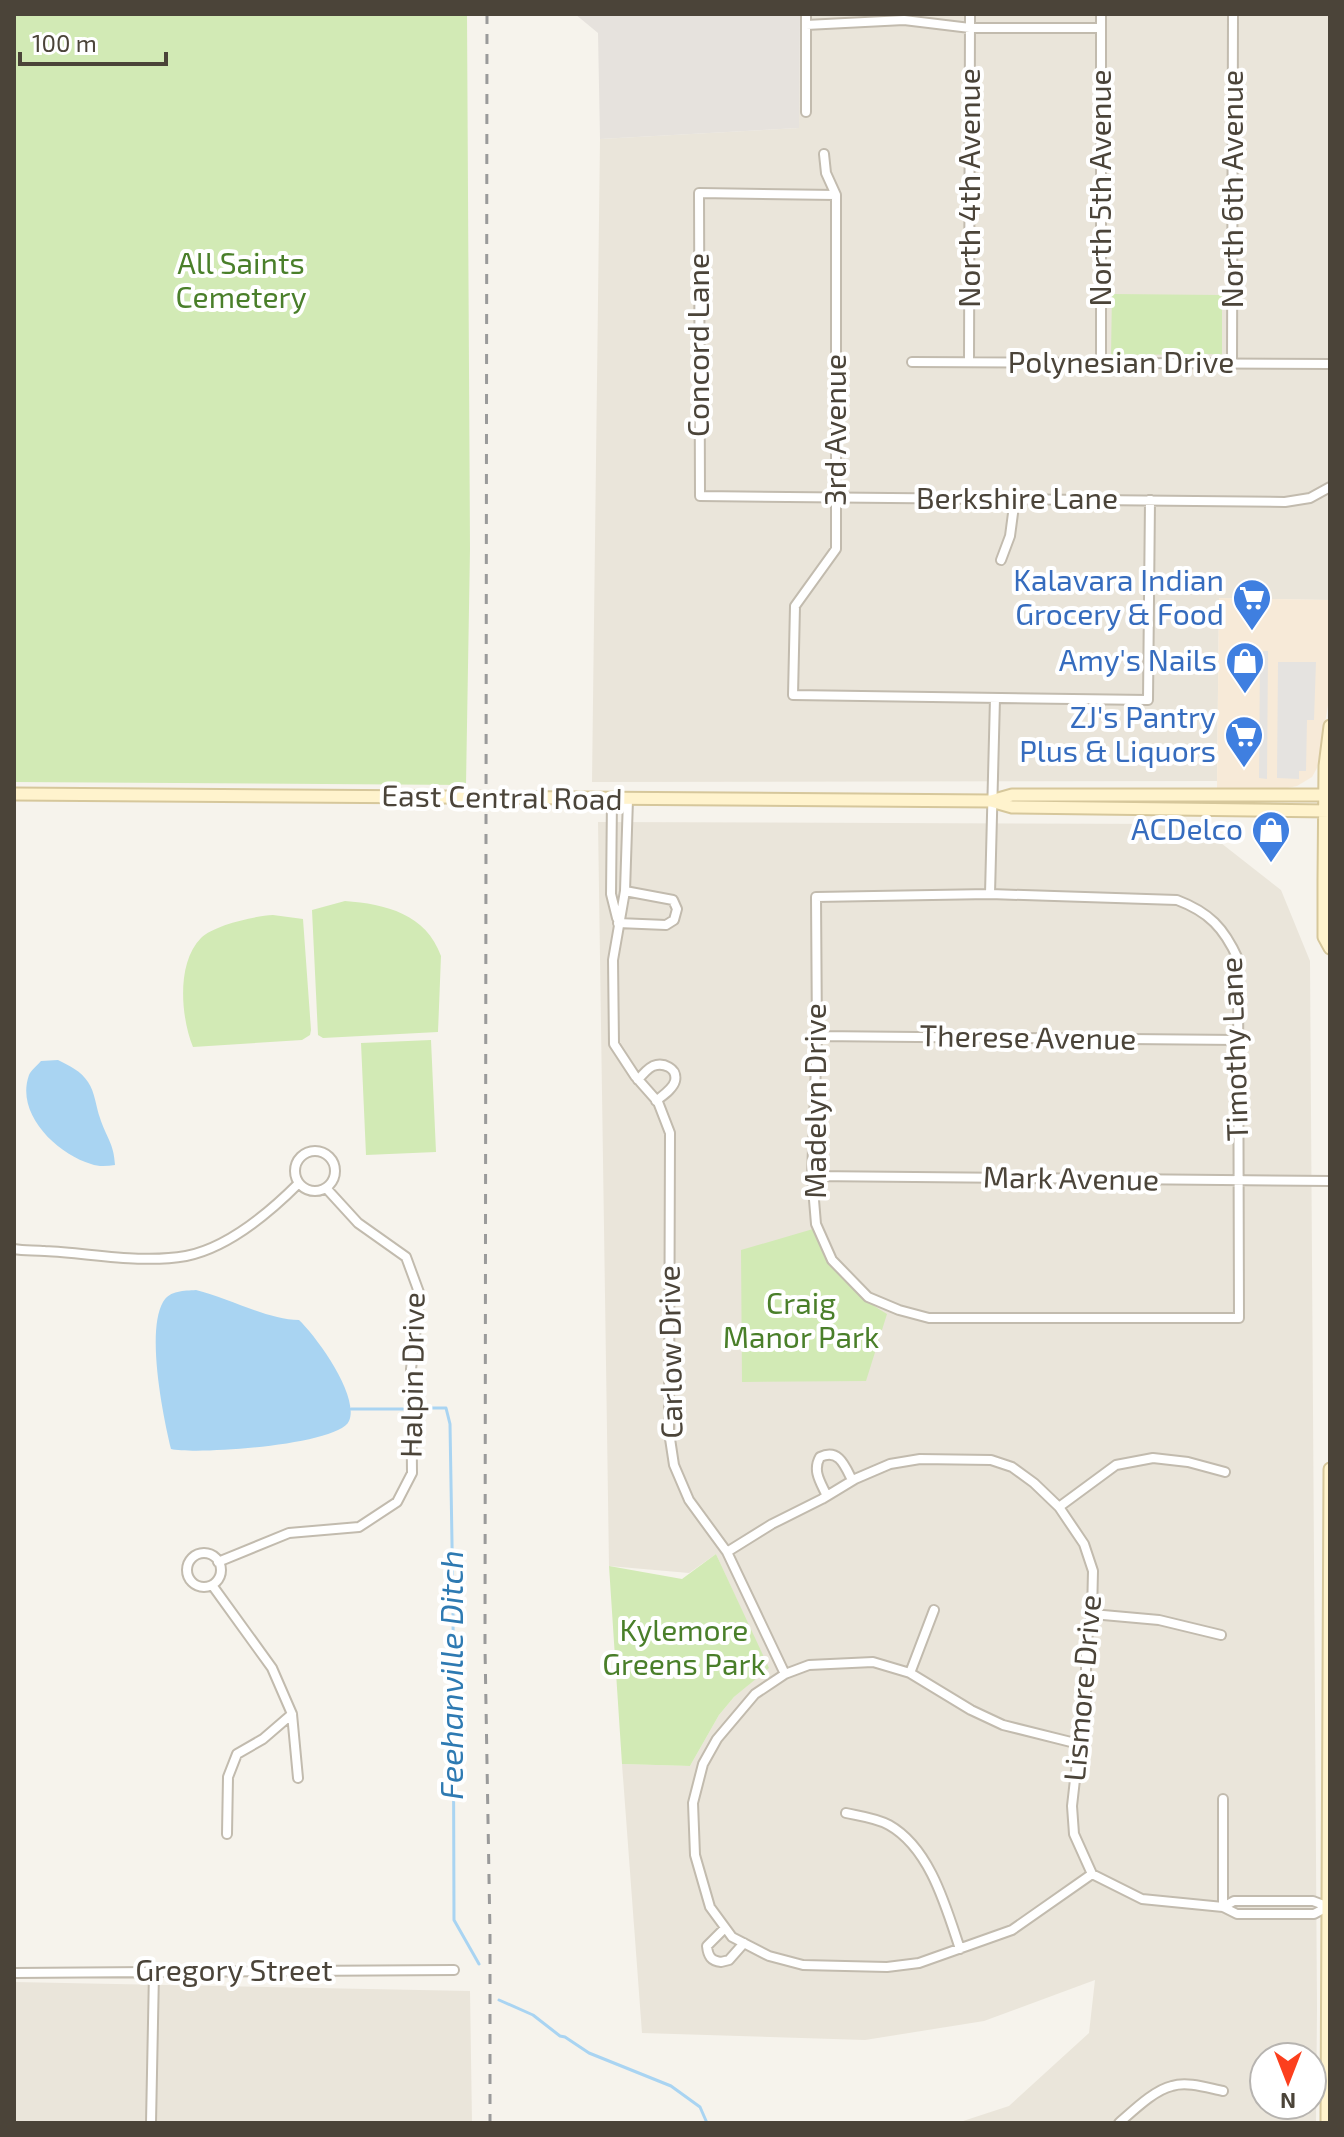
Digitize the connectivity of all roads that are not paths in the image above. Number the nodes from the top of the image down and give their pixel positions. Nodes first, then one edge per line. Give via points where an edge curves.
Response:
1 (806, 14) edge
2 (970, 14) edge
3 (1101, 14) edge
4 (1233, 14) edge
5 (806, 25) junction
6 (970, 28) junction
7 (1100, 28) junction
8 (806, 112) dead end
9 (824, 154) dead end
10 (836, 195) junction
11 (912, 362) dead end
12 (969, 362) junction
13 (1101, 363) junction
14 (1232, 363) junction
15 (1330, 364) edge
16 (1330, 487) edge
17 (700, 496) joint
18 (837, 498) junction
19 (1015, 498) junction
20 (1150, 500) junction
21 (1001, 560) dead end
22 (995, 698) junction
23 (1330, 726) edge
24 (14, 794) edge
25 (1327, 795) edge
26 (612, 799) junction
27 (628, 799) junction
28 (991, 801) junction
29 (1327, 811) edge
30 (625, 891) junction
31 (990, 894) junction
32 (816, 897) joint
33 (618, 923) junction
34 (1330, 948) edge
35 (817, 1036) junction
36 (1239, 1040) junction
37 (638, 1080) junction
38 (656, 1101) junction
39 (812, 1176) junction
40 (1239, 1181) junction
41 (1330, 1181) edge
42 (299, 1183) junction
43 (326, 1188) junction
44 (14, 1249) edge
45 (1239, 1318) joint
46 (1330, 1469) edge
47 (1225, 1472) dead end
48 (852, 1480) junction
49 (827, 1496) junction
50 (1059, 1507) junction
51 (727, 1552) junction
52 (218, 1562) junction
53 (212, 1585) junction
54 (934, 1610) dead end
55 (1092, 1614) junction
56 (1221, 1635) dead end
57 (910, 1673) junction
58 (785, 1674) junction
59 (292, 1714) junction
60 (1079, 1744) junction
61 (298, 1778) dead end
62 (1223, 1799) dead end
63 (846, 1813) dead end
64 (227, 1834) dead end
65 (1092, 1874) junction
66 (1223, 1907) junction
67 (1329, 1907) edge
68 (725, 1928) junction
69 (744, 1943) junction
70 (960, 1949) junction
71 (454, 1970) dead end
72 (154, 1972) junction
73 (14, 1973) edge
74 (1223, 2091) dead end
75 (151, 2123) edge
76 (1119, 2123) edge
77 (1327, 2123) edge

1 - 5 street
2 - 6 street, North 4th Avenue
3 - 7 street, North 5th Avenue
4 - 14 street, North 6th Avenue
5 - 6 street via 904,20
5 - 8 street
6 - 7 street
6 - 12 street, North 4th Avenue
7 - 13 street, North 5th Avenue
9 - 10 street, 3rd Avenue
10 - 17 street, Concord Lane via 699,193
10 - 18 street, 3rd Avenue
11 - 12 street, Polynesian Drive
12 - 13 street, Polynesian Drive
13 - 14 street, Polynesian Drive
14 - 15 street, Polynesian Drive
16 - 20 street, Berkshire Lane via 1310,498 1285,502
17 - 18 street, Berkshire Lane
18 - 19 street, Berkshire Lane
18 - 22 street, 3rd Avenue via 836,549 795,606 793,695
19 - 20 street, Berkshire Lane
19 - 21 street
20 - 22 street via 1148,700
22 - 28 street
23 - 25 main road
24 - 26 main road, East Central Road
25 - 28 main road, East Central Road via 1012,795
25 - 29 main road
26 - 27 main road, East Central Road
26 - 33 street, Carlow Drive via 611,894
27 - 28 main road, East Central Road
27 - 30 street, Carlow Drive
28 - 29 main road, East Central Road via 1012,807
28 - 31 street
29 - 34 main road via 1324,937
30 - 33 street, Carlow Drive
30 - 33 street via 673,900 677,909 666,925
31 - 32 street, Timothy Lane
31 - 36 street, Timothy Lane via 1177,900 1193,906 1228,936 1238,959
32 - 35 street, Madelyn Drive
33 - 37 street, Carlow Drive via 614,1044
35 - 36 street, Therese Avenue
35 - 39 street, Madelyn Drive
36 - 40 street, Timothy Lane
37 - 38 street, Carlow Drive
37 - 38 street via 654,1066 670,1067 675,1081
38 - 51 street, Carlow Drive via 670,1133 672,1454 689,1500
39 - 40 street, Mark Avenue
39 - 45 street, Madelyn Drive via 816,1224 832,1260 868,1297 899,1310 929,1318
40 - 41 street, Mark Avenue
40 - 45 street, Timothy Lane
42 - 43 street via 315,1191
42 - 43 street via 299,1158 318,1151 333,1163 334,1177
42 - 44 street via 231,1238 186,1256 97,1257
43 - 52 street, Halpin Drive via 358,1223 406,1257 420,1295 411,1369 412,1473 397,1502 359,1527 289,1533
46 - 67 main road
47 - 50 street via 1153,1458 1116,1465
48 - 49 street, Lismore Drive
48 - 49 street via 838,1457 820,1457 817,1474
48 - 50 street, Lismore Drive via 890,1464 920,1459 991,1460 1012,1467
49 - 51 street, Lismore Drive
50 - 55 street, Lismore Drive via 1084,1544 1093,1571
51 - 58 street, Carlow Drive
52 - 53 street via 220,1574
52 - 53 street via 201,1554 187,1566 193,1584
53 - 59 street via 272,1668
54 - 57 street
55 - 56 street via 1159,1620
55 - 60 street, Lismore Drive
57 - 58 street via 873,1662 809,1665
57 - 60 street via 1003,1725
58 - 68 street via 755,1694 717,1739 703,1764 693,1803 695,1855 710,1907
59 - 61 street
59 - 64 street via 237,1754 228,1777
60 - 65 street, Lismore Drive via 1074,1834
62 - 66 street
63 - 70 street via 889,1825 917,1849 944,1899
65 - 66 street via 1142,1899
65 - 70 street via 1012,1930
66 - 67 street via 1234,1901 1313,1901
67 - 77 main road
68 - 69 street
68 - 69 street via 707,1946 711,1958 729,1960
69 - 70 street via 803,1965 831,1966 919,1963
71 - 72 street, Gregory Street
72 - 73 street, Gregory Street
72 - 75 street
74 - 76 street via 1172,2085

